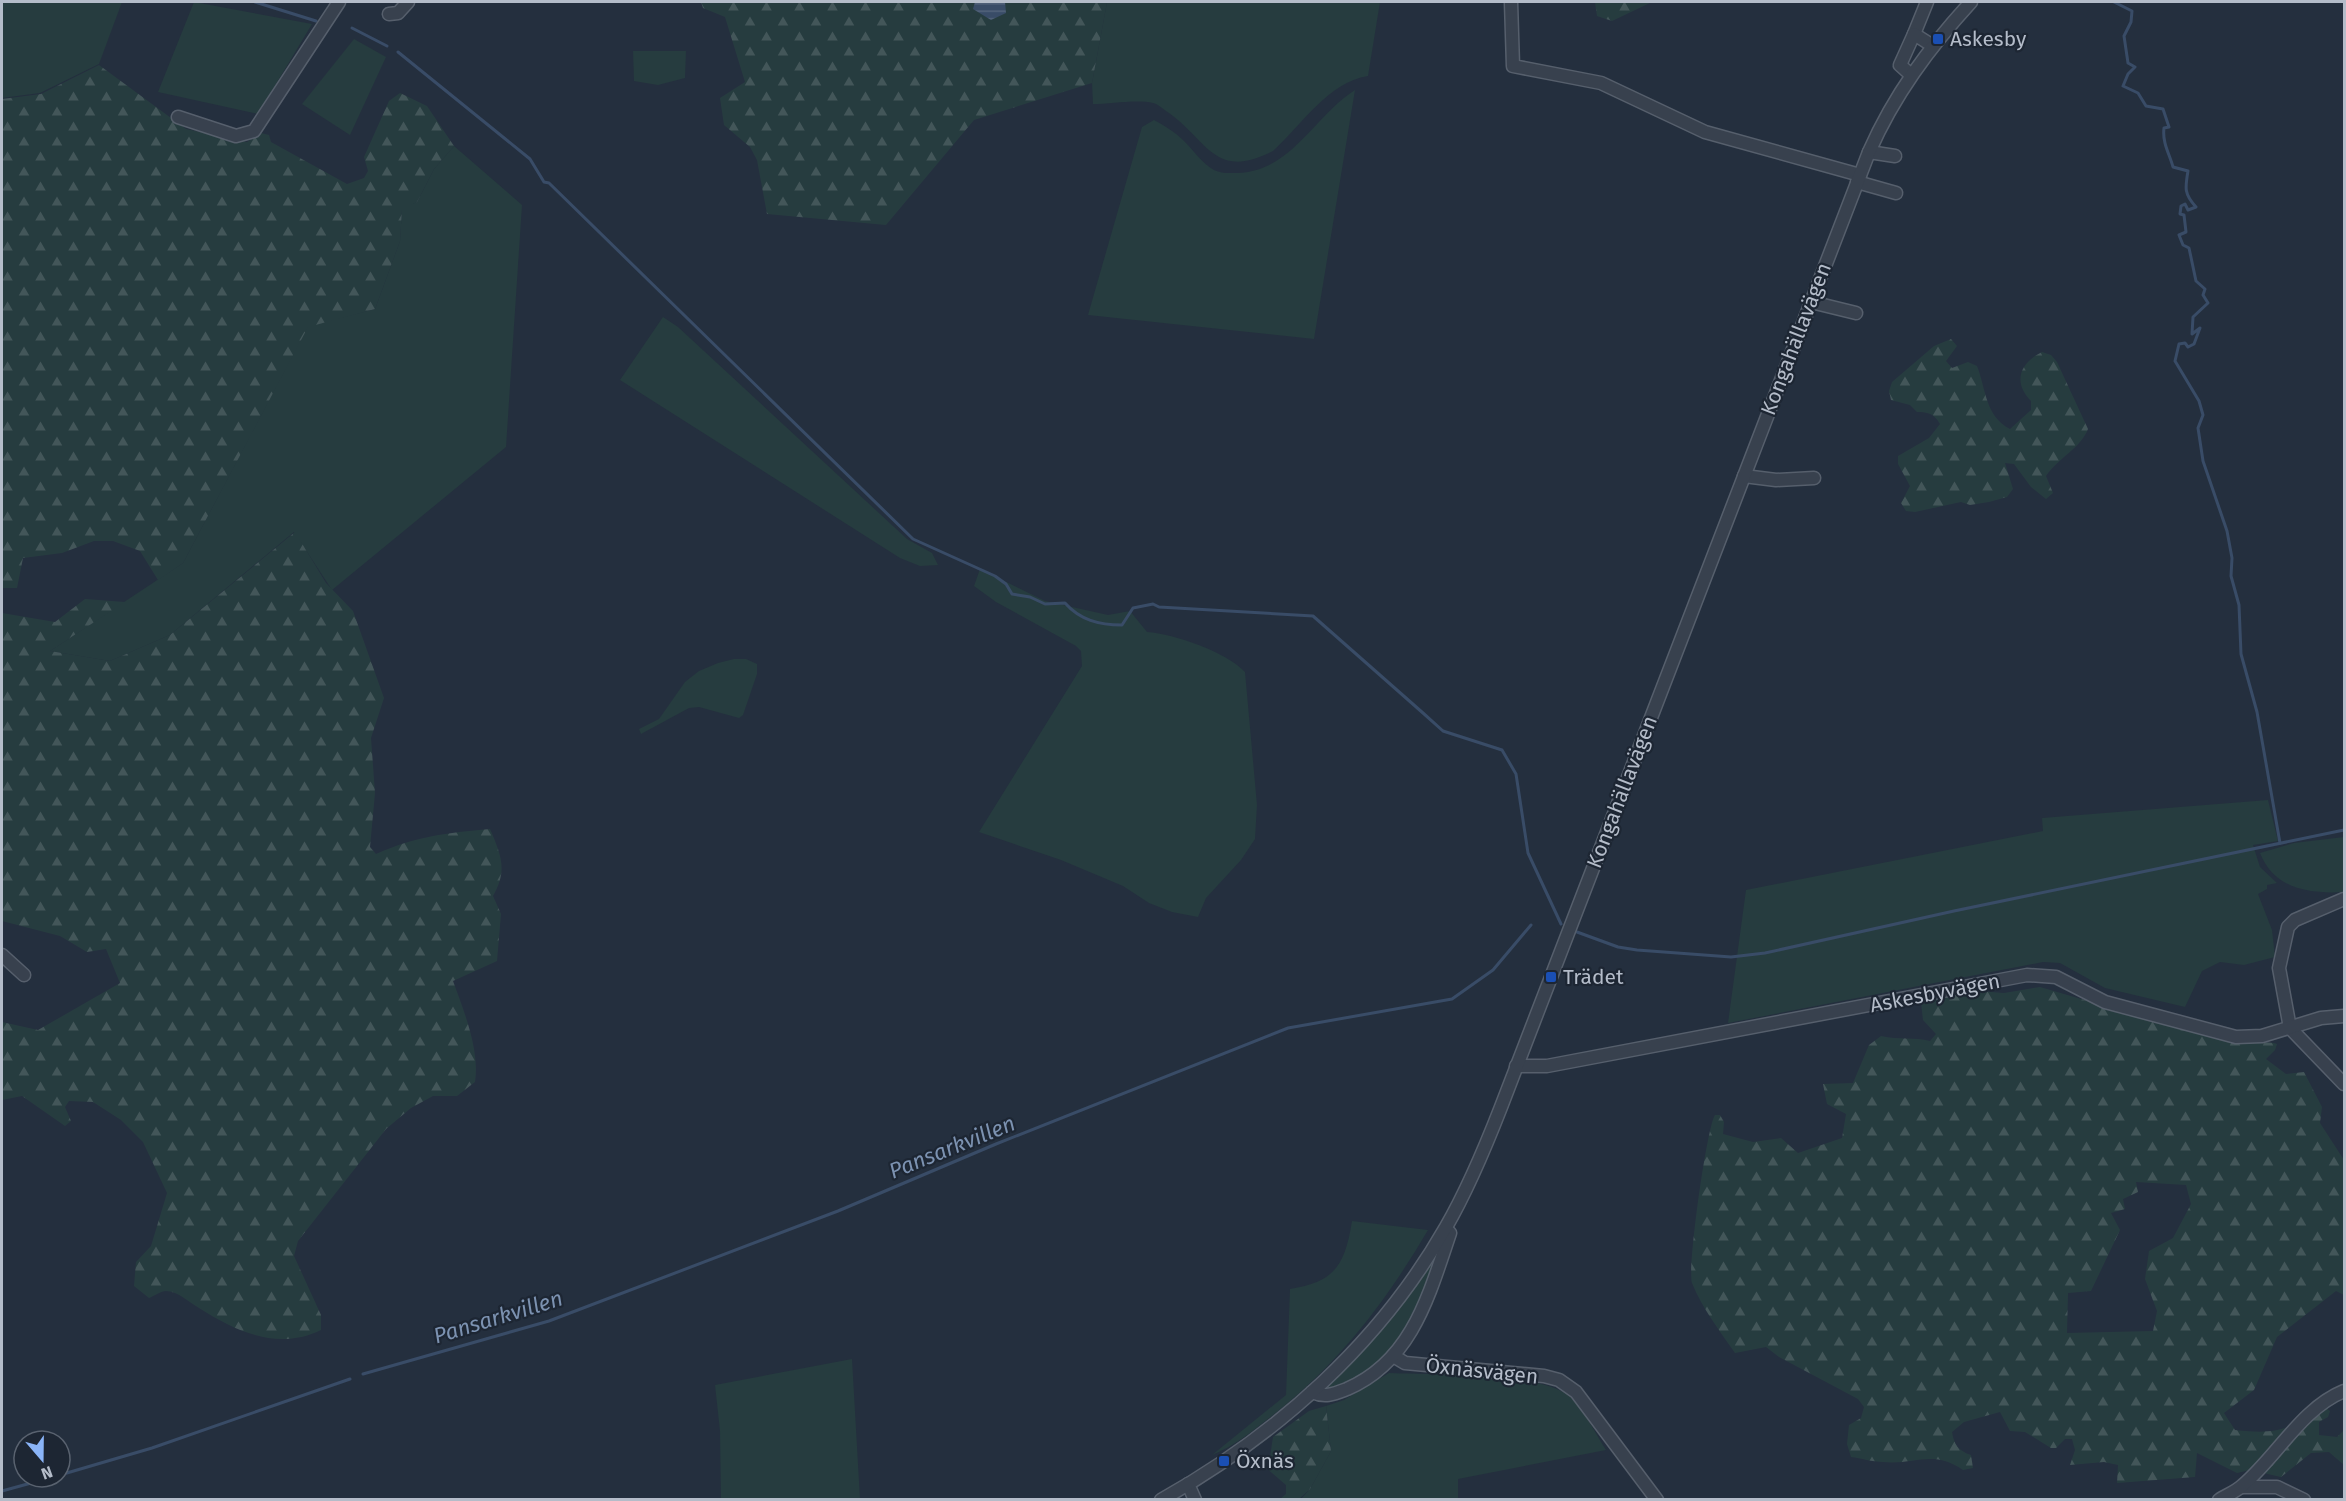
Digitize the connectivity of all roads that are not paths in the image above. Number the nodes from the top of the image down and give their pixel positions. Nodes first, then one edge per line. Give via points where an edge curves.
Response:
1 (339, 2) edge
2 (408, 2) edge
3 (1511, 2) edge
4 (1927, 2) edge
5 (1971, 2) edge
6 (389, 14) dead end
7 (1914, 34) junction
8 (1933, 46) junction
9 (1911, 75) junction
10 (178, 117) dead end
11 (1869, 152) junction
12 (1895, 156) dead end
13 (1859, 178) junction
14 (1896, 193) dead end
15 (1812, 302) junction
16 (1856, 313) dead end
17 (1744, 476) junction
18 (1814, 478) dead end
19 (2344, 899) edge
20 (2, 955) edge
21 (24, 975) dead end
22 (2344, 1016) edge
23 (2290, 1028) junction
24 (1516, 1066) junction
25 (2344, 1084) edge
26 (1445, 1228) junction
27 (1395, 1357) junction
28 (2344, 1391) edge
29 (1312, 1392) junction
30 (1188, 1484) junction
31 (2242, 1486) junction
32 (1161, 1500) edge
33 (1195, 1500) edge
34 (1657, 1500) edge
35 (2220, 1500) edge
36 (2304, 1500) edge

1 - 10 street via 254,131 236,136
2 - 6 street via 398,13
3 - 13 street via 1513,66 1601,83 1705,132
4 - 7 street
5 - 8 street, Kongahällavägen
7 - 8 street
7 - 9 street via 1900,65
8 - 9 street, Kongahällavägen
9 - 11 street, Kongahällavägen
11 - 12 street
11 - 13 street, Kongahällavägen
13 - 14 street
13 - 15 street, Kongahällavägen
15 - 16 street
15 - 17 street, Kongahällavägen
17 - 18 street via 1776,480
17 - 24 street, Kongahällavägen
19 - 23 street via 2306,913 2288,927 2279,968
20 - 21 street
22 - 23 street, Askesbyvägen via 2321,1018
23 - 24 street, Askesbyvägen via 2262,1036 2236,1037 2105,1002 2056,977 2027,975 1547,1066
23 - 25 street
24 - 26 street, Kongahällavägen via 1477,1166
26 - 27 street, Öxnäsvägen via 1450,1233 1429,1293
26 - 29 street, Kongahällavägen via 1383,1317
27 - 29 street, Öxnäsvägen via 1356,1385 1332,1395
27 - 34 street, Öxnäsvägen via 1405,1363 1559,1380 1576,1392
28 - 31 street via 2307,1417
29 - 30 street, Kongahällavägen via 1251,1442
30 - 32 street, Kongahällavägen
30 - 33 street
31 - 35 street
31 - 36 street via 2277,1487

